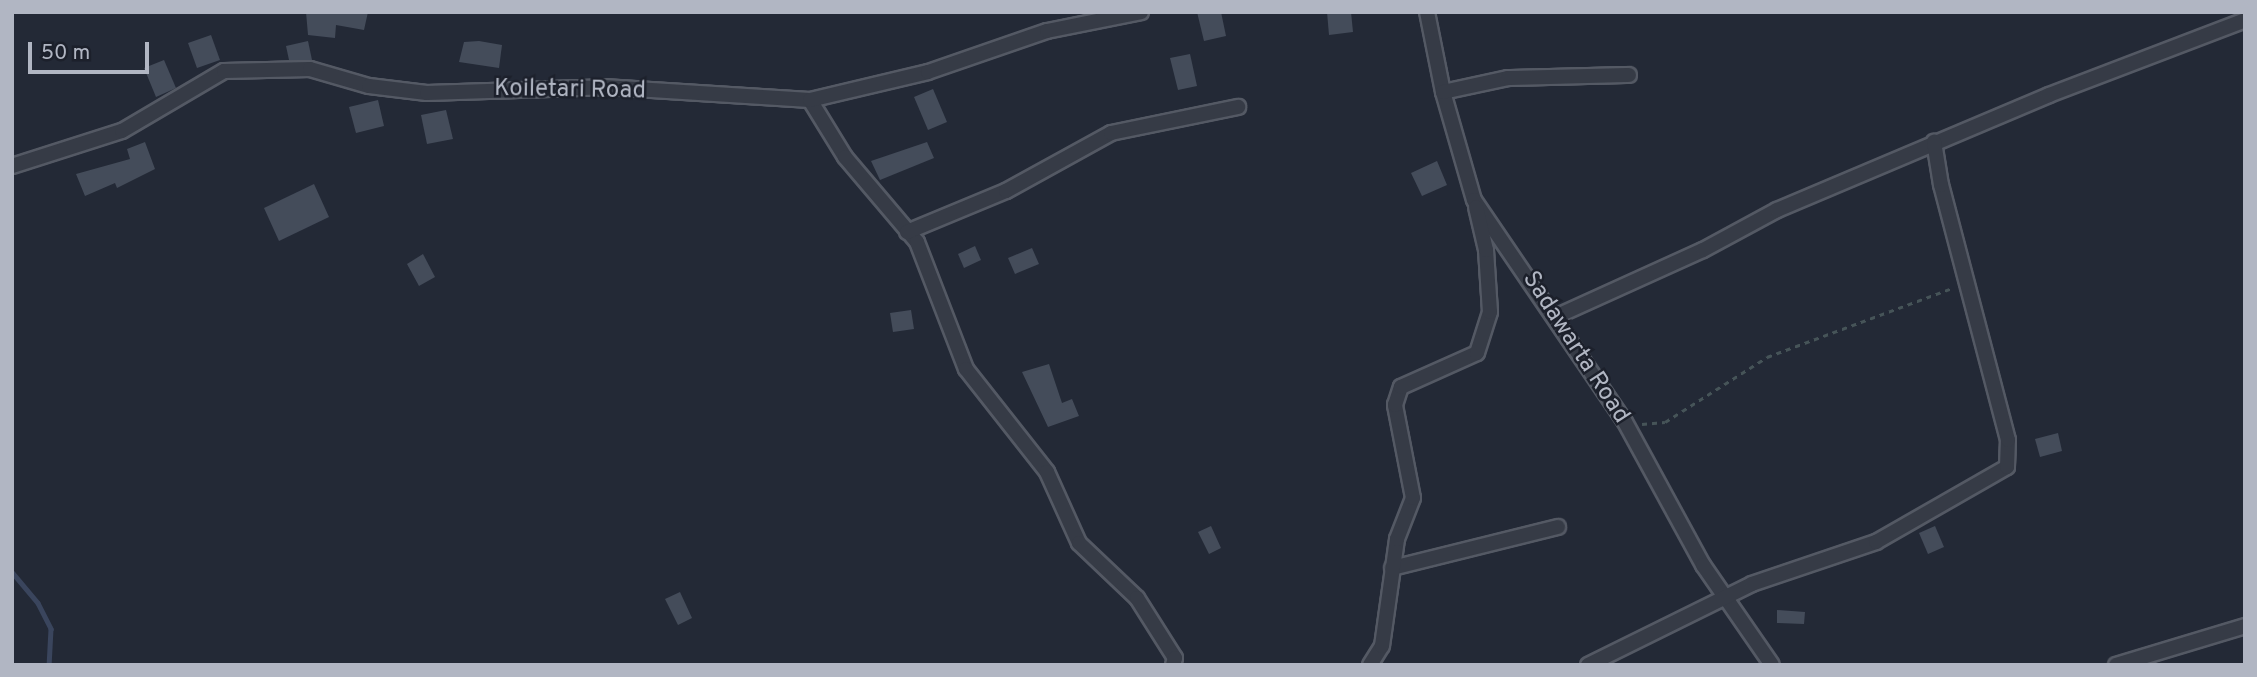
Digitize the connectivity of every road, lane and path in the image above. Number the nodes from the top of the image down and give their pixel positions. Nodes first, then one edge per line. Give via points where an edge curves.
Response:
1 (1141, 12) edge
2 (1427, 12) edge
3 (2245, 20) edge
4 (1629, 75) dead end
5 (1443, 92) junction
6 (810, 100) junction
7 (1238, 107) dead end
8 (1934, 142) junction
9 (12, 166) edge
10 (1474, 200) junction
11 (907, 232) junction
12 (1966, 283) junction
13 (1555, 317) junction
14 (1625, 422) junction
15 (1558, 527) dead end
16 (1392, 568) junction
17 (1725, 597) junction
18 (2245, 626) edge
19 (1177, 662) edge
20 (1370, 665) edge
21 (1588, 665) edge
22 (1772, 665) edge
23 (2116, 665) edge

1 - 6 street, Koiletari Road via 1047,31 928,72
2 - 5 street, Sadawarta Road
3 - 8 street
4 - 5 street via 1508,78
5 - 10 street, Sadawarta Road
6 - 9 street, Koiletari Road via 604,87 427,93 369,86 310,69 225,71 122,131
6 - 11 street via 845,157
7 - 11 street via 1111,133 1006,191
8 - 12 street
8 - 13 street via 1777,209 1703,250
10 - 13 street, Sadawarta Road
10 - 16 street via 1486,250 1490,312 1477,353 1401,387 1395,405 1413,498
11 - 19 street via 917,242 966,369 1047,472 1079,543 1137,598
12 - 14 path via 1767,356 1665,422
12 - 17 street via 2008,440 2007,467 1876,542
13 - 14 street, Sadawarta Road
14 - 17 street, Sadawarta Road
15 - 16 street
16 - 20 street via 1382,646
17 - 21 street
17 - 22 street, Sadawarta Road
18 - 23 street

